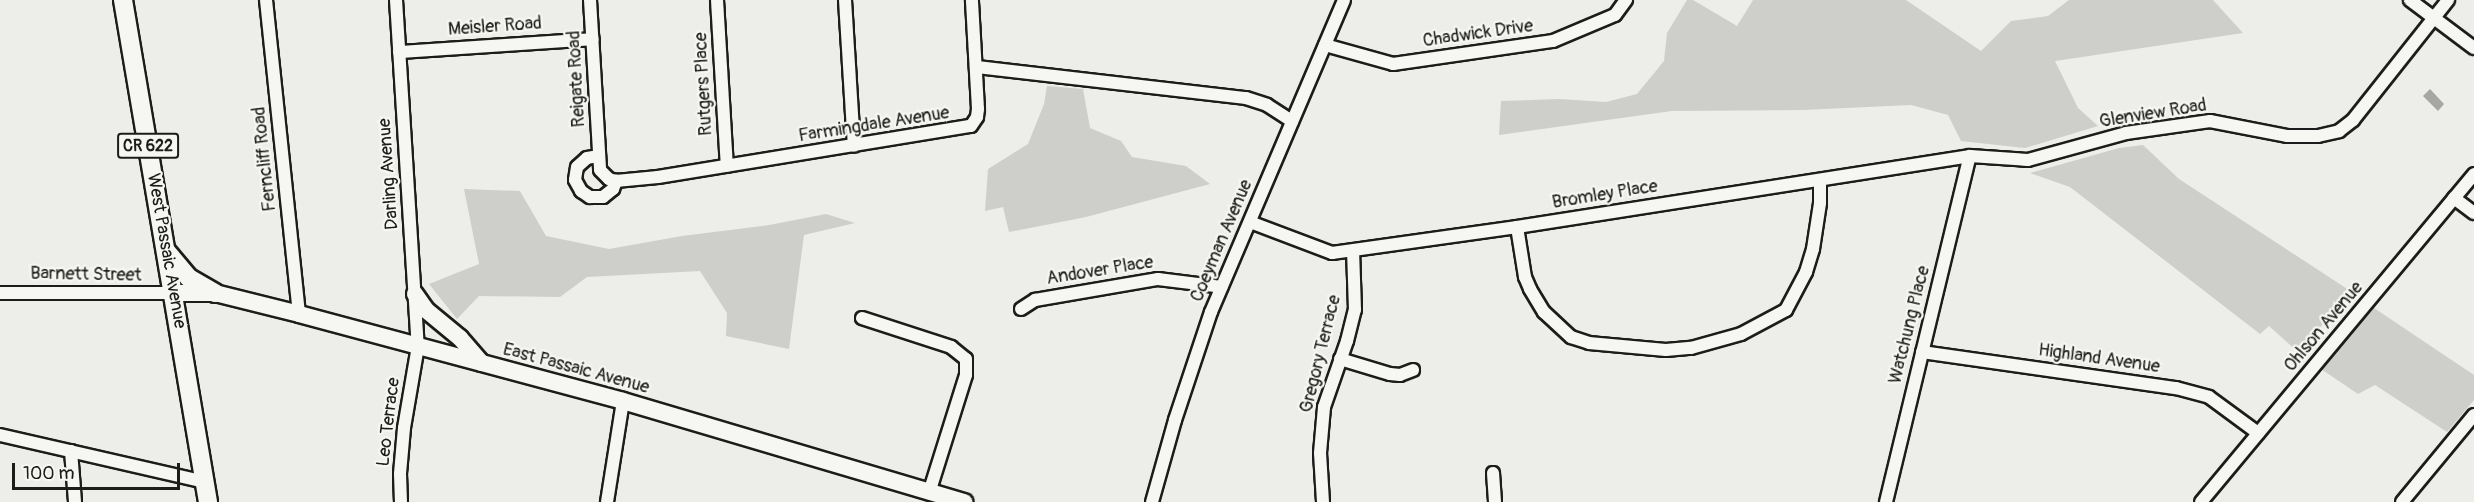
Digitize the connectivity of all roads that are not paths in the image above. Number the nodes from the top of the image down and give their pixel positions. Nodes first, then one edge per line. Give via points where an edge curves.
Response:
1 (123, 0) edge
2 (266, 0) edge
3 (396, 0) edge
4 (590, 0) edge
5 (717, 0) edge
6 (845, 0) edge
7 (972, 0) edge
8 (1344, 0) edge
9 (1626, 0) edge
10 (2410, 0) edge
11 (2448, 0) edge
12 (2435, 19) junction
13 (593, 39) junction
14 (1325, 45) junction
15 (2474, 48) edge
16 (399, 52) junction
17 (977, 67) junction
18 (1292, 121) junction
19 (854, 146) junction
20 (599, 156) junction
21 (1970, 156) junction
22 (727, 166) junction
23 (2474, 174) edge
24 (1820, 180) junction
25 (616, 181) junction
26 (2454, 198) junction
27 (2474, 213) edge
28 (1250, 222) junction
29 (1517, 227) junction
30 (165, 250) junction
31 (1353, 250) junction
32 (1222, 287) junction
33 (0, 292) edge
34 (173, 293) junction
35 (215, 293) junction
36 (415, 294) junction
37 (1021, 309) dead end
38 (300, 314) junction
39 (862, 318) dead end
40 (418, 346) junction
41 (1922, 352) junction
42 (1340, 359) junction
43 (482, 363) junction
44 (1413, 370) dead end
45 (623, 401) junction
46 (2474, 415) edge
47 (2258, 433) junction
48 (0, 435) edge
49 (71, 451) junction
50 (1493, 473) dead end
51 (206, 482) junction
52 (929, 493) junction
53 (2405, 498) edge
54 (75, 502) edge
55 (208, 502) edge
56 (401, 502) edge
57 (607, 502) edge
58 (964, 502) edge
59 (1152, 502) edge
60 (1323, 502) edge
61 (1495, 502) edge
62 (1886, 502) edge
63 (2201, 502) edge
64 (2420, 502) edge

1 - 30 main road, West Passaic Avenue / CR 622
2 - 38 street, Ferncliff Road
3 - 16 street, Darling Avenue
4 - 13 street, Reigate Road
5 - 22 street, Rutgers Place
6 - 19 street
7 - 17 street, Farmingdale Avenue
8 - 14 street, Coeyman Avenue
9 - 14 street, Chadwick Drive via 1615,15 1553,41 1393,64
10 - 12 street
11 - 12 street, Glenview Road
12 - 15 street
12 - 21 street, Glenview Road via 2370,102 2338,131 2318,136 2287,136 2210,121 2126,133 2028,160
13 - 16 street, Meisler Road
13 - 20 street, Reigate Road
14 - 18 street, Coeyman Avenue
16 - 36 street, Darling Avenue
17 - 18 street via 1246,98 1267,105
17 - 19 street, Farmingdale Avenue via 977,117 970,126
18 - 28 street, Coeyman Avenue
19 - 22 street, Farmingdale Avenue
20 - 25 street, Reigate Road via 603,176
20 - 25 street via 587,158 577,167 575,180 581,191 590,197 603,196
21 - 24 street, Bromley Place
21 - 41 street, Watchung Place
22 - 25 street, Farmingdale Avenue
23 - 26 street, Ohlson Avenue
24 - 29 street, Bromley Place
24 - 29 street via 1813,249 1786,310 1741,334 1691,348 1666,350 1589,343 1571,337 1544,312 1530,289
26 - 27 street
26 - 47 street, Ohlson Avenue
28 - 31 street, Bromley Place via 1332,253
28 - 32 street, Coeyman Avenue
29 - 31 street, Bromley Place
30 - 34 main road, West Passaic Avenue / CR 622
30 - 35 main road via 189,278
31 - 42 street, Gregory Terrace via 1355,310
32 - 37 street, Andover Place via 1158,279 1035,300
32 - 59 street, Coeyman Avenue via 1175,420
33 - 34 street, Barnett Street
34 - 35 main road, East Passaic Avenue
34 - 51 main road, West Passaic Avenue / CR 622
35 - 38 main road, East Passaic Avenue
36 - 40 street, Darling Avenue
36 - 43 main road via 426,310 460,338
38 - 40 main road, East Passaic Avenue
39 - 52 street via 951,347 966,359 966,375
40 - 43 main road, East Passaic Avenue
40 - 56 street, Leo Terrace via 404,428
41 - 47 street, Highland Avenue via 2176,388 2209,397
41 - 62 street, Watchung Place
42 - 44 street via 1390,374
42 - 60 street, Gregory Terrace via 1324,407 1320,453
43 - 45 main road, East Passaic Avenue
45 - 52 main road, East Passaic Avenue
45 - 57 street
46 - 53 street
47 - 63 street, Ohlson Avenue
48 - 49 street
49 - 51 street
49 - 54 street
50 - 61 street
51 - 55 main road, West Passaic Avenue / CR 622
52 - 58 main road, East Passaic Avenue
53 - 64 street

